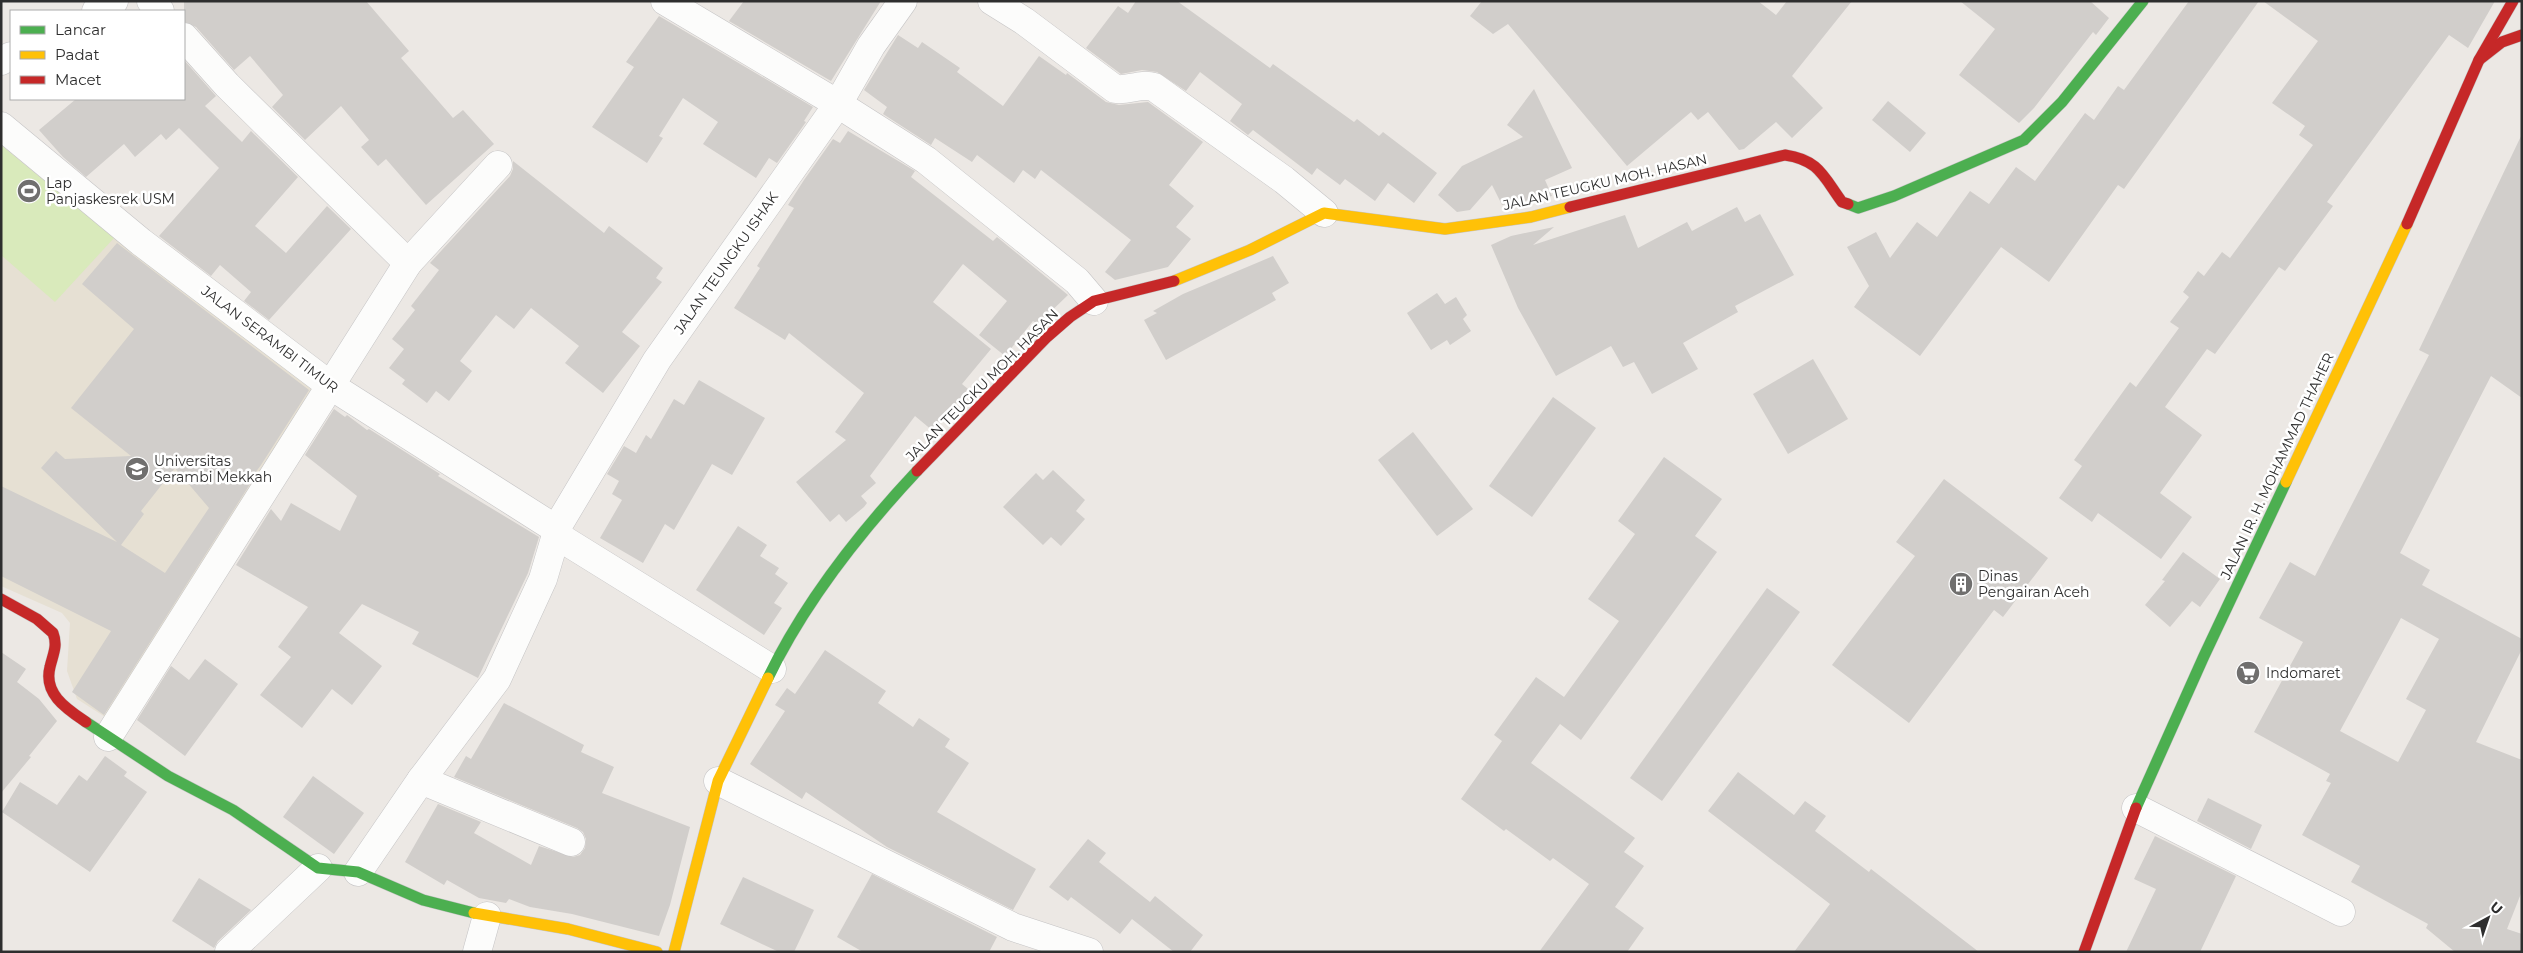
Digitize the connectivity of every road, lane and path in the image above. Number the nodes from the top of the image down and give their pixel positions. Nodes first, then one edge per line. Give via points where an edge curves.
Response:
1 (114, 1) edge
2 (665, 1) edge
3 (902, 1) edge
4 (992, 1) edge
5 (2143, 1) edge
6 (2513, 1) edge
7 (98, 10) edge
8 (2522, 35) edge
9 (185, 38) edge
10 (2479, 60) junction
11 (838, 104) junction
12 (1, 126) edge
13 (498, 165) dead end
14 (1324, 213) junction
15 (408, 262) junction
16 (1094, 301) junction
17 (331, 386) junction
18 (556, 532) junction
19 (1, 599) edge
20 (772, 669) junction
21 (108, 737) junction
22 (421, 780) junction
23 (718, 781) junction
24 (2136, 808) junction
25 (571, 842) dead end
26 (318, 868) junction
27 (358, 872) junction
28 (2341, 912) dead end
29 (487, 916) junction
30 (229, 952) edge
31 (477, 952) edge
32 (656, 952) edge
33 (674, 952) edge
34 (1089, 952) edge
35 (2084, 952) edge

1 - 7 street
2 - 11 street
3 - 11 street, JALAN TEUNGKU ISHAK via 871,46
4 - 14 street via 1115,89 1145,84 1154,88 1284,180
5 - 14 main road, JALAN TEUGKU MOH. HASAN via 2062,102 2024,140 1894,196 1858,208 1842,202 1813,163 1785,155 1531,217 1445,229
6 - 10 main road, JALAN IR. H. MOHAMMAD THAHER
8 - 10 main road via 2502,42
9 - 15 street via 227,85
10 - 24 main road, JALAN IR. H. MOHAMMAD THAHER via 2402,236
11 - 16 street via 926,160 1077,281
11 - 18 street, JALAN TEUNGKU ISHAK via 657,360
12 - 17 street, JALAN SERAMBI TIMUR via 141,242
13 - 15 street
14 - 16 main road, JALAN TEUGKU MOH. HASAN via 1250,250 1172,282
15 - 17 street
16 - 20 main road, JALAN TEUGKU MOH. HASAN via 1047,337 885,505 817,592
17 - 18 street, JALAN SERAMBI TIMUR
17 - 21 street
18 - 20 street, JALAN SERAMBI TIMUR
18 - 22 street, JALAN TEUNGKU ISHAK via 543,579 504,668
19 - 21 main road via 45,625 52,633 56,642 47,682 52,695
20 - 23 main road, JALAN TEUGKU MOH. HASAN
21 - 26 main road via 168,776 233,810
22 - 25 street
22 - 27 street, JALAN TEUNGKU ISHAK
23 - 33 main road, JALAN TEUGKU MOH. HASAN
23 - 34 street via 1013,927
24 - 28 street
24 - 35 main road, JALAN IR. H. MOHAMMAD THAHER
26 - 27 main road
26 - 30 street
27 - 29 main road via 423,900
29 - 31 street
29 - 32 main road via 568,930

